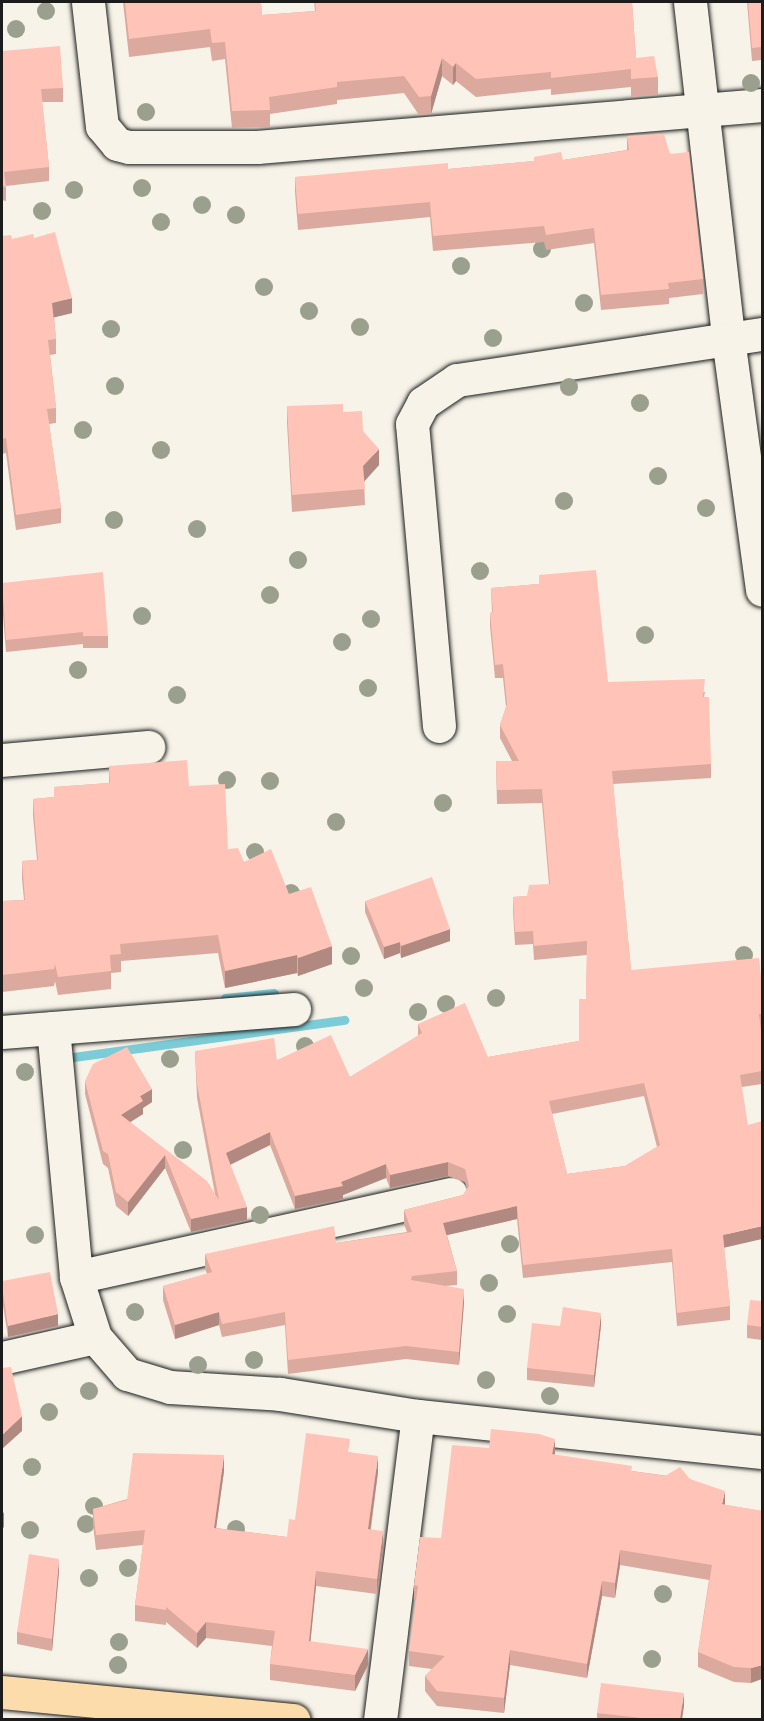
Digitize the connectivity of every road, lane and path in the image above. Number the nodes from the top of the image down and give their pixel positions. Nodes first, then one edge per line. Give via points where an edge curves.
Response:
1 (88, 2) edge
2 (690, 2) edge
3 (762, 105) edge
4 (702, 111) junction
5 (762, 334) edge
6 (728, 338) junction
7 (762, 581) edge
8 (439, 726) dead end
9 (148, 747) dead end
10 (2, 760) edge
11 (294, 1009) dead end
12 (53, 1028) junction
13 (2, 1032) edge
14 (450, 1194) dead end
15 (76, 1277) junction
16 (95, 1337) junction
17 (2, 1358) edge
18 (418, 1416) junction
19 (762, 1452) edge
20 (2, 1692) edge
21 (294, 1719) edge
22 (381, 1719) edge

1 - 4 street via 102,126 117,144 129,147 257,147
2 - 4 street
3 - 4 street
4 - 6 street
5 - 6 street
6 - 7 street
6 - 8 street via 457,380 423,403 412,424
9 - 10 street
11 - 12 street
12 - 13 street
12 - 15 street
14 - 15 street
15 - 16 street
16 - 17 street
16 - 18 street via 128,1374 170,1387 280,1394
18 - 19 street
18 - 22 street
20 - 21 main road

